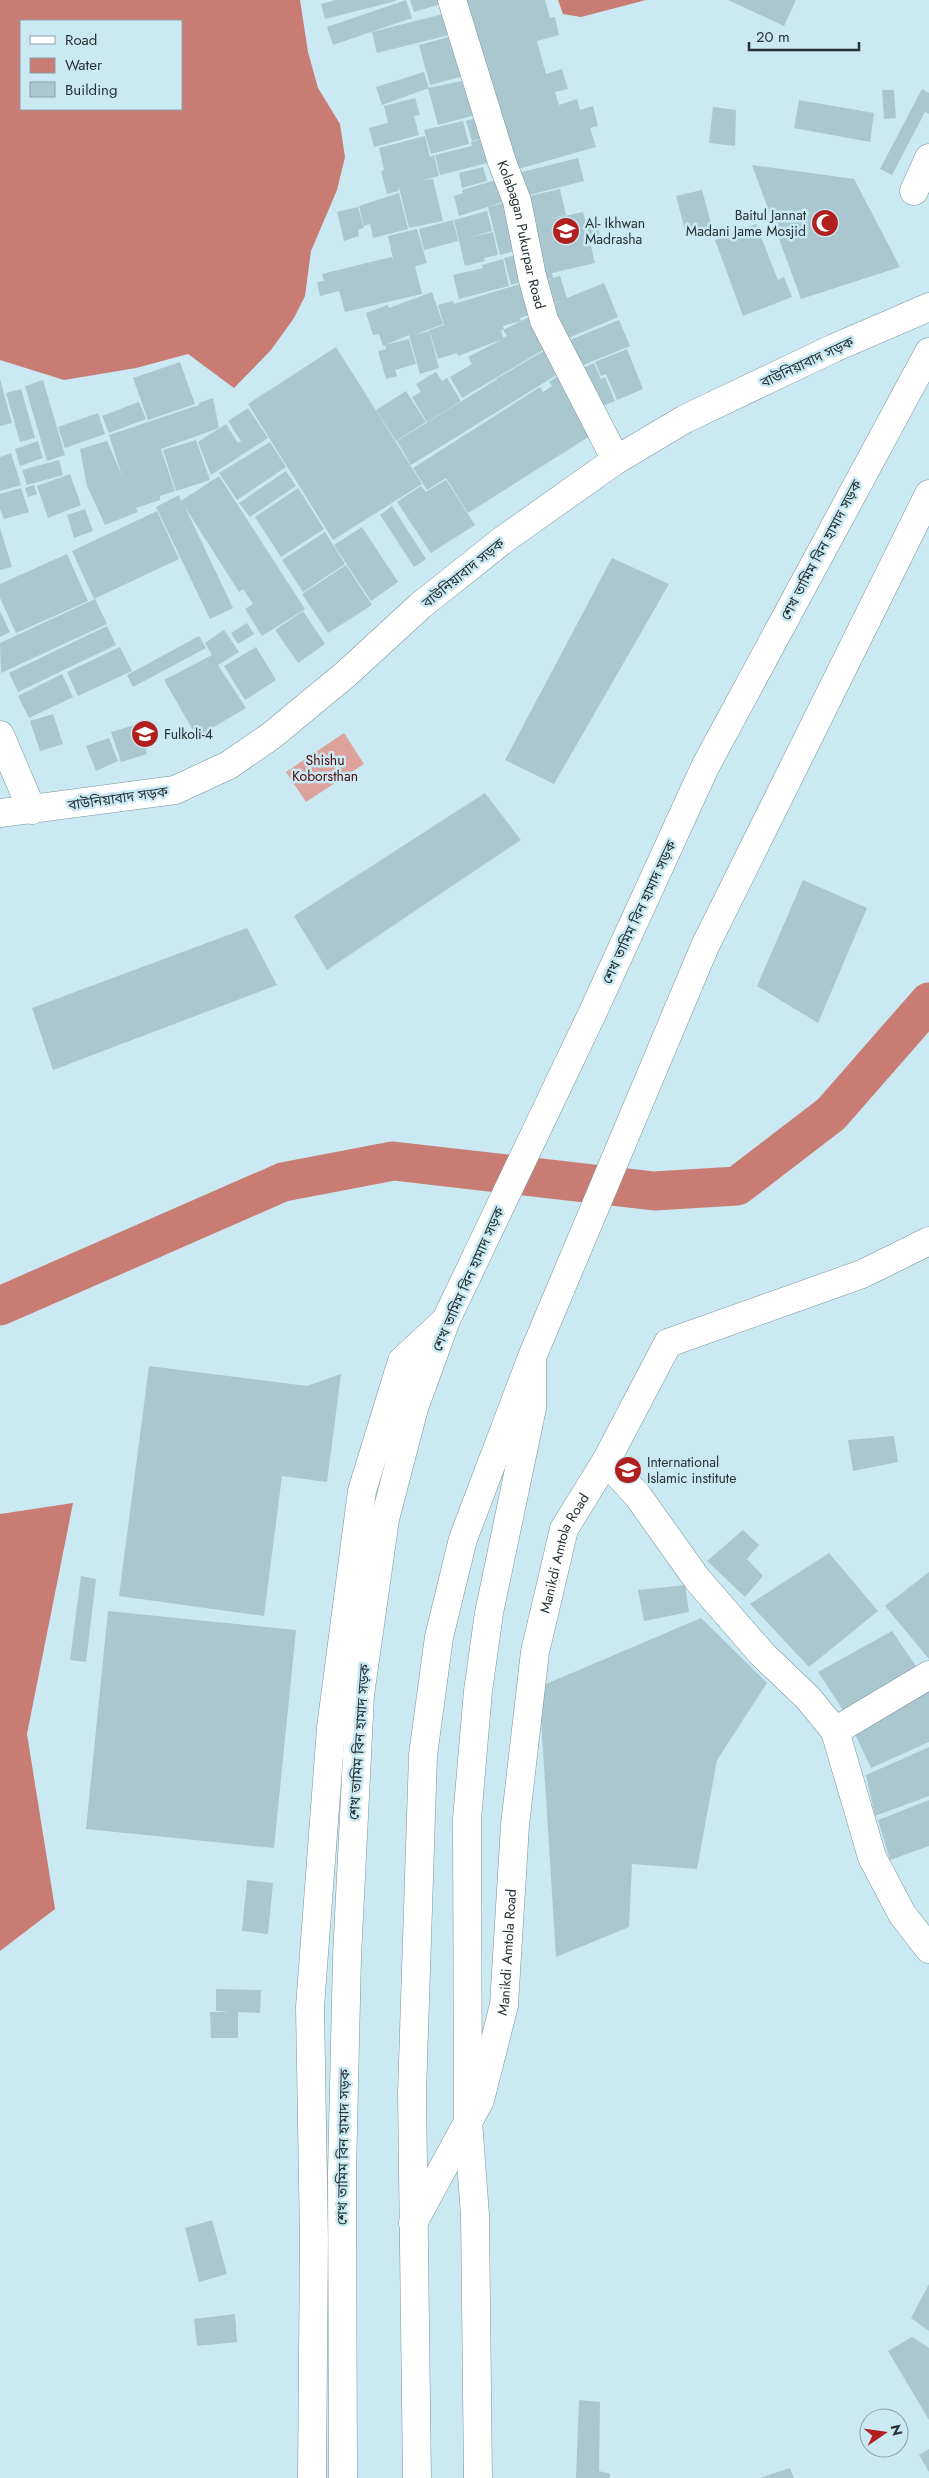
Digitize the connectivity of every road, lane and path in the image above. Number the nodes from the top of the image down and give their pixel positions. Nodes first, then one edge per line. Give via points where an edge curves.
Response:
1 (452, 0) edge
2 (929, 158) edge
3 (914, 191) dead end
4 (929, 307) edge
5 (929, 352) edge
6 (616, 460) junction
7 (929, 494) edge
8 (0, 736) edge
9 (32, 810) junction
10 (0, 813) edge
11 (929, 1241) edge
12 (446, 1320) junction
13 (532, 1357) junction
14 (606, 1461) junction
15 (929, 1675) edge
16 (835, 1731) junction
17 (929, 1949) edge
18 (468, 2121) junction
19 (413, 2223) junction
20 (312, 2478) edge
21 (343, 2478) edge
22 (417, 2478) edge
23 (478, 2478) edge

1 - 6 main road, Kolabagan Pukurpar Road via 502,162 518,201 544,320
2 - 3 main road
4 - 6 main road, বাউনিয়াবাদ সড়ক via 685,419
5 - 12 main road, শেখ তামিম বিন হামাদ সড়ক via 705,767
6 - 9 main road, বাউনিয়াবাদ সড়ক via 503,540 420,606 272,736 229,765 175,790
7 - 13 main road via 705,946
8 - 9 main road
9 - 10 main road, বাউনিয়াবাদ সড়ক
11 - 14 main road, Manikdi Amtola Road via 862,1274 668,1343
12 - 20 main road via 402,1362 362,1491 331,1728 310,2007 314,2239
12 - 21 main road, শেখ তামিম বিন হামাদ সড়ক via 414,1408 385,1519 360,1694 347,1957 342,2173
13 - 18 main road via 532,1408 489,1613 478,1691 467,1819
13 - 19 main road via 463,1539 439,1637 423,1756 412,2093
14 - 16 main road via 638,1496 697,1579
14 - 18 main road, Manikdi Amtola Road via 564,1530 535,1652 515,1825 504,2005 480,2100
15 - 16 main road
16 - 17 main road via 872,1857 902,1914
18 - 19 main road, Manikdi Amtola Road
18 - 23 main road via 475,2215
19 - 22 main road

